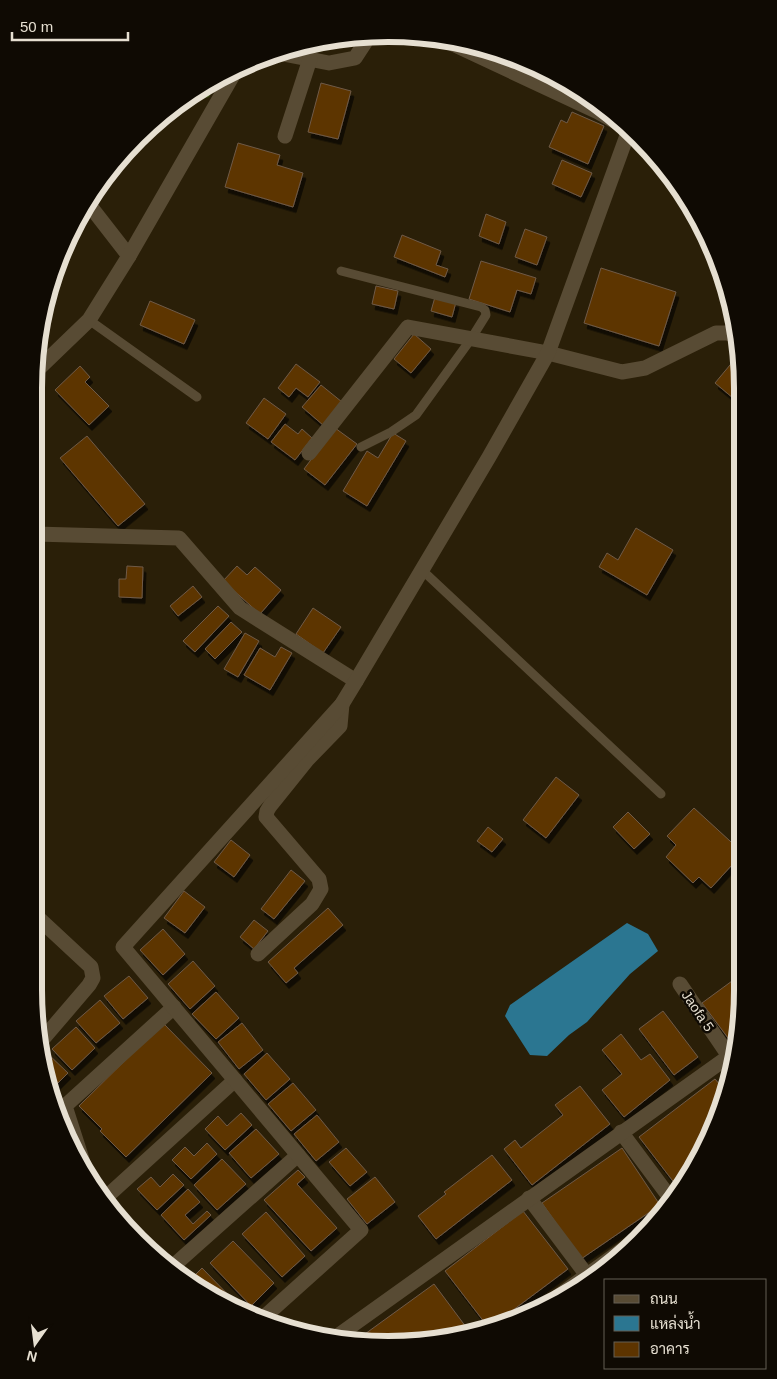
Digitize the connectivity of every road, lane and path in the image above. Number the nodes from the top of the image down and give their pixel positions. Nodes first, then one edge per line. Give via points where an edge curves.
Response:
1 (365, 43) edge
2 (473, 53) edge
3 (293, 56) edge
4 (310, 59) junction
5 (229, 81) edge
6 (584, 103) edge
7 (285, 136) dead end
8 (626, 137) edge
9 (93, 209) edge
10 (130, 256) junction
11 (341, 271) dead end
12 (89, 320) junction
13 (730, 334) edge
14 (471, 339) junction
15 (548, 354) junction
16 (43, 364) edge
17 (197, 397) dead end
18 (361, 447) dead end
19 (308, 453) dead end
20 (42, 534) edge
21 (422, 570) junction
22 (356, 682) junction
23 (342, 704) junction
24 (661, 794) dead end
25 (42, 921) edge
26 (258, 954) dead end
27 (680, 984) dead end
28 (174, 1007) junction
29 (45, 1036) edge
30 (729, 1053) edge
31 (728, 1060) edge
32 (235, 1080) junction
33 (621, 1132) junction
34 (75, 1136) edge
35 (298, 1155) junction
36 (109, 1194) edge
37 (668, 1194) edge
38 (529, 1198) junction
39 (176, 1263) edge
40 (586, 1274) edge
41 (267, 1314) edge
42 (344, 1334) edge

1 - 4 street via 355,58 329,63
2 - 6 street
3 - 4 street
4 - 7 street
5 - 10 street
8 - 15 street
9 - 10 street
10 - 12 street
11 - 14 lane via 481,306 486,315
12 - 16 street
12 - 17 lane
13 - 15 street via 716,333 645,368 622,372
14 - 15 street
14 - 18 lane via 416,415
14 - 19 street via 408,327
15 - 21 street
20 - 22 street via 179,538 240,608
21 - 22 street
21 - 24 lane
22 - 23 street
23 - 26 street via 340,726 307,760 266,814 318,879 322,890 312,904
23 - 28 street via 123,947
25 - 29 street via 91,967 93,978
27 - 30 street, Jaofa 5
28 - 32 street
28 - 34 street via 65,1106
31 - 33 street
32 - 35 street
32 - 36 street
33 - 37 street
33 - 38 street
35 - 39 street
35 - 41 street via 362,1230
38 - 40 street
38 - 42 street

